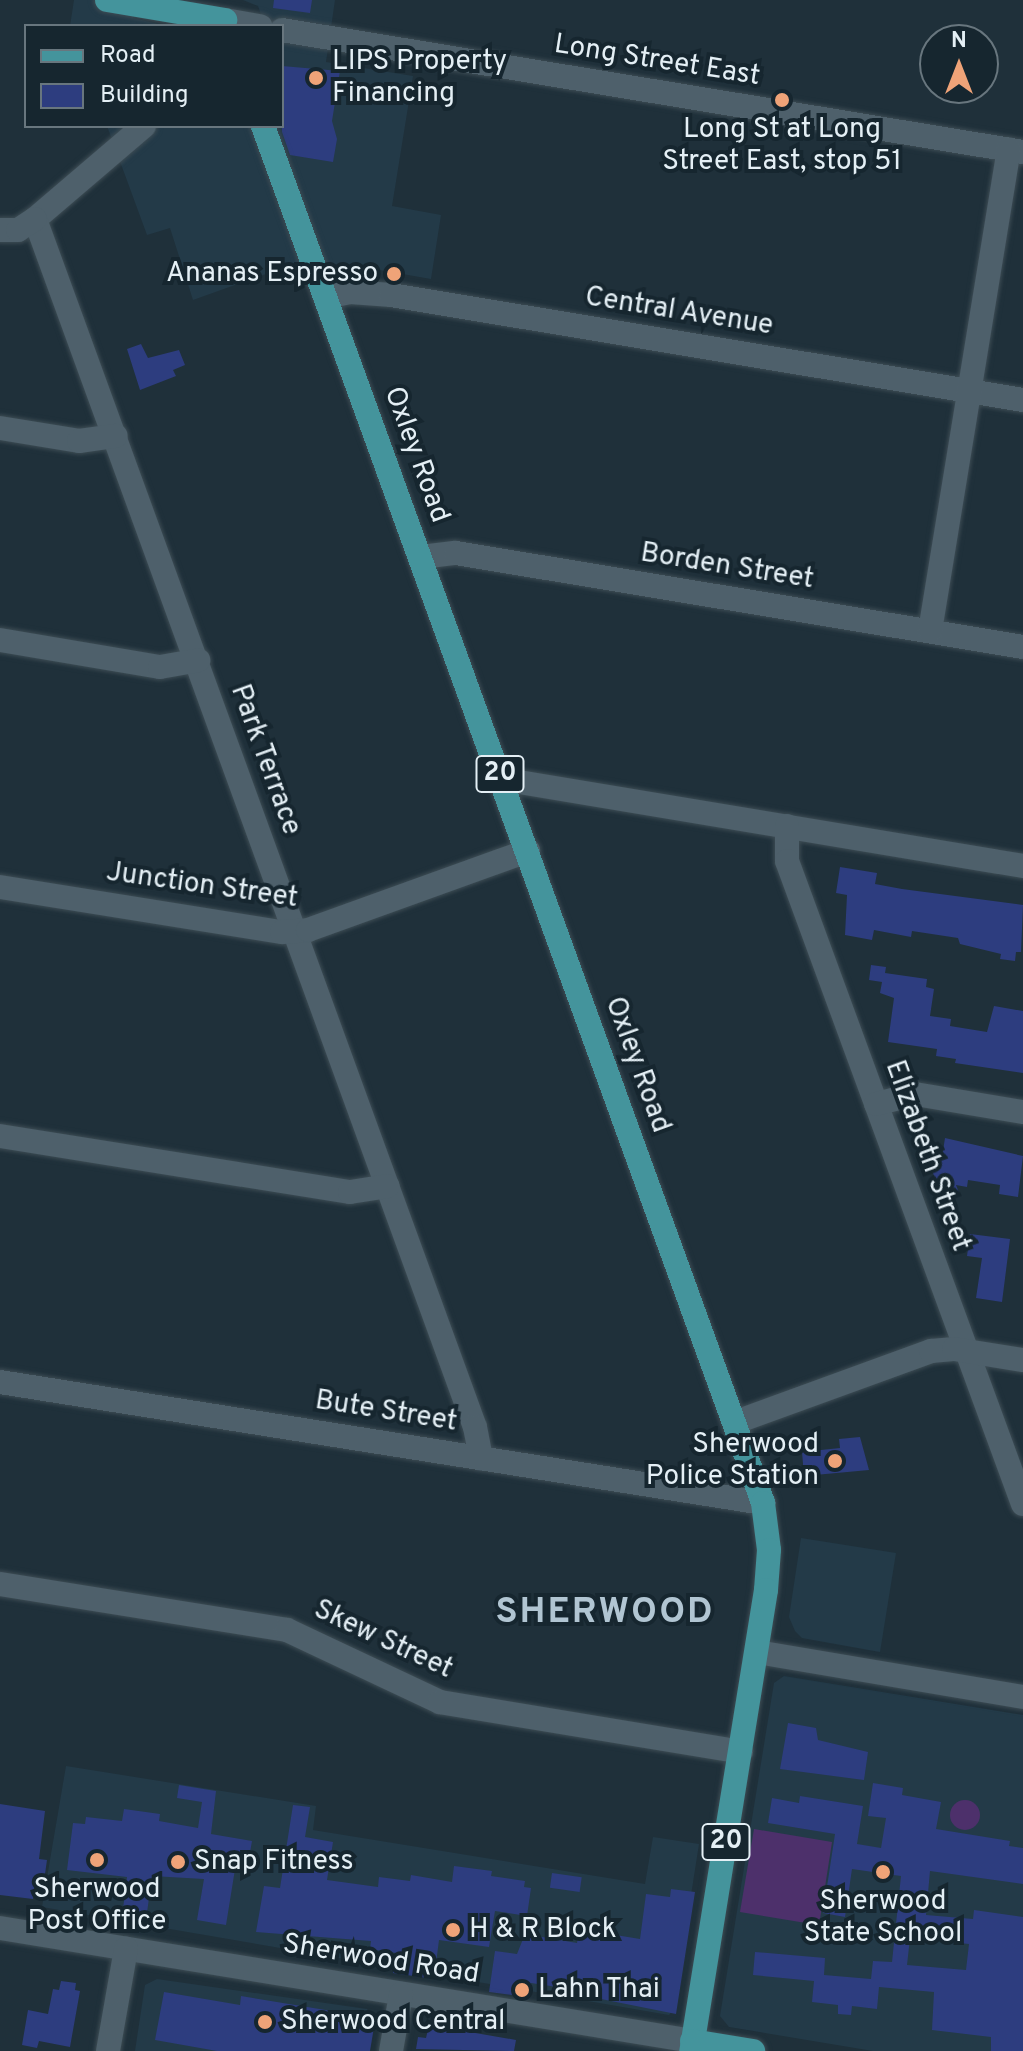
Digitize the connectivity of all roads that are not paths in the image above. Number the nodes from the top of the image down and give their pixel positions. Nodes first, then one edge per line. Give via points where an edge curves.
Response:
1 (107, 0) edge
2 (170, 11) edge
3 (224, 15) edge
4 (253, 24) edge
5 (284, 30) edge
6 (142, 128) edge
7 (264, 128) edge
8 (1016, 151) edge
9 (35, 219) junction
10 (0, 230) edge
11 (325, 297) junction
12 (969, 391) junction
13 (1023, 400) edge
14 (0, 428) edge
15 (116, 436) junction
16 (421, 557) junction
17 (930, 631) junction
18 (0, 640) edge
19 (1023, 647) edge
20 (198, 660) junction
21 (501, 779) junction
22 (787, 826) junction
23 (528, 851) junction
24 (1023, 866) edge
25 (0, 887) edge
26 (296, 931) junction
27 (876, 1104) junction
28 (1023, 1112) edge
29 (0, 1136) edge
30 (388, 1186) junction
31 (968, 1351) junction
32 (1023, 1360) edge
33 (0, 1382) edge
34 (736, 1422) junction
35 (481, 1458) junction
36 (763, 1503) junction
37 (1023, 1504) edge
38 (0, 1584) edge
39 (757, 1652) junction
40 (1023, 1697) edge
41 (741, 1752) junction
42 (0, 1928) edge
43 (126, 1949) junction
44 (401, 1994) junction
45 (691, 2046) edge
46 (108, 2051) edge
47 (391, 2051) edge
48 (753, 2051) edge

1 - 2 main road
2 - 3 main road
3 - 4 street
5 - 8 street, Long Street East
6 - 9 street
7 - 11 main road, Oxley Road / 20
8 - 12 street
9 - 10 street via 18,230
9 - 15 street, Park Terrace
11 - 12 street, Central Avenue via 391,295
11 - 16 main road, Oxley Road / 20
12 - 13 street, Central Avenue
12 - 17 street
14 - 15 street via 79,441
15 - 20 street, Park Terrace
16 - 17 street, Borden Street via 456,553
16 - 21 main road, Oxley Road / 20
17 - 19 street, Borden Street
18 - 20 street via 160,667
20 - 26 street, Park Terrace
21 - 22 street
21 - 23 main road, Oxley Road / 20
22 - 24 street
22 - 27 street, Elizabeth Street via 787,861
23 - 26 street, Junction Street
23 - 34 main road, Oxley Road / 20
25 - 26 street, Junction Street
26 - 30 street, Park Terrace
27 - 28 street via 915,1094
27 - 31 street, Elizabeth Street
29 - 30 street via 350,1192
30 - 35 street, Park Terrace via 475,1427
31 - 32 street
31 - 34 street via 919,1355
31 - 37 street, Elizabeth Street
33 - 35 street, Bute Street
34 - 36 main road, Oxley Road / 20
35 - 36 street, Bute Street
36 - 39 main road, Oxley Road / 20 via 769,1563
38 - 41 street, Skew Street via 287,1630 431,1700
39 - 40 street
39 - 41 main road, Oxley Road / 20
41 - 45 main road, Oxley Road / 20
42 - 43 street, Sherwood Road
43 - 44 street, Sherwood Road
43 - 46 street
44 - 45 street, Sherwood Road
44 - 47 street
45 - 48 main road, Sherwood Road

